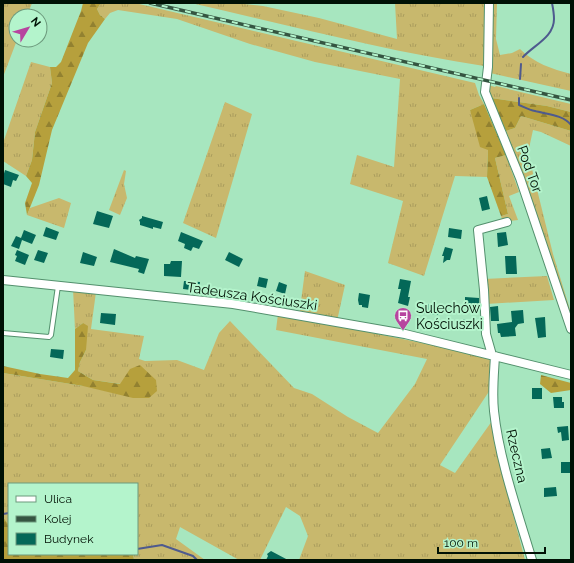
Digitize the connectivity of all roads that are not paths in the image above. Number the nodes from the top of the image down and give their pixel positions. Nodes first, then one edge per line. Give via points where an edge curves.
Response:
1 (489, 3) edge
2 (507, 222) dead end
3 (3, 280) edge
4 (58, 286) junction
5 (571, 329) edge
6 (3, 333) edge
7 (493, 355) junction
8 (571, 375) edge
9 (532, 560) edge

1 - 5 street, Pod Tor via 485,92 520,178
2 - 7 street via 478,230 486,334
3 - 4 street, Tadeusza Kościuszki
4 - 6 lane via 49,337
4 - 7 street, Tadeusza Kościuszki via 233,304 405,334
7 - 8 street, Tadeusza Kościuszki
7 - 9 street, Rzeczna via 494,411 500,446

